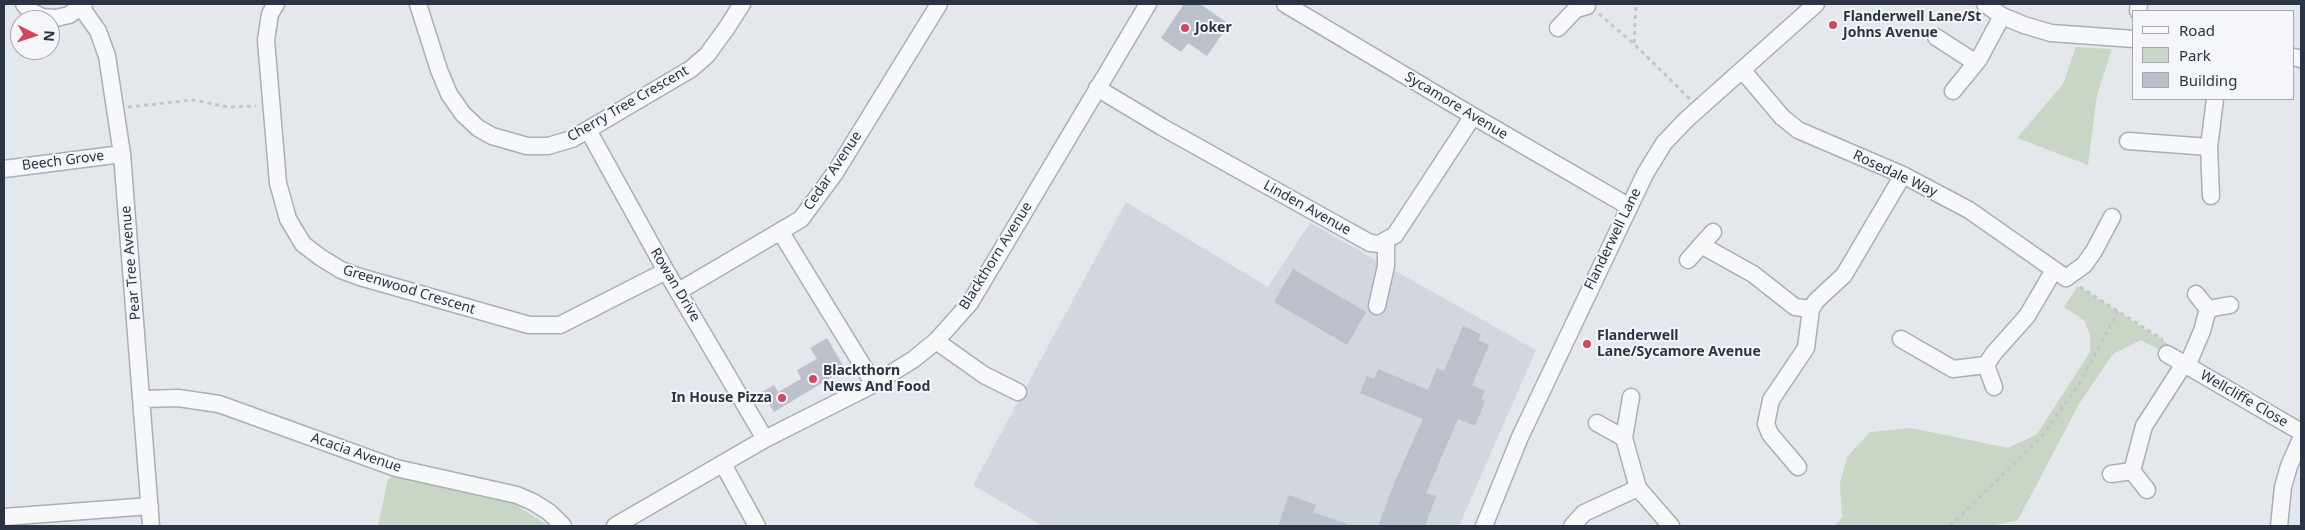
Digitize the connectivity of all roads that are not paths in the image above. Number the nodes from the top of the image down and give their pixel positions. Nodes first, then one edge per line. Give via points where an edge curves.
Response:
1 (24, 4) edge
2 (276, 4) edge
3 (418, 4) edge
4 (742, 4) edge
5 (939, 4) edge
6 (1148, 4) edge
7 (1285, 4) edge
8 (1816, 4) edge
9 (1986, 4) edge
10 (82, 5) edge
11 (1579, 6) edge
12 (1310, 10) edge
13 (2002, 16) junction
14 (1558, 28) dead end
15 (1936, 37) dead end
16 (2132, 39) edge
17 (1976, 62) junction
18 (1743, 71) junction
19 (1097, 88) junction
20 (1953, 91) dead end
21 (2215, 100) edge
22 (1472, 116) junction
23 (588, 130) junction
24 (2128, 141) dead end
25 (2209, 147) junction
26 (122, 154) junction
27 (4, 169) edge
28 (1903, 175) junction
29 (2211, 196) dead end
30 (1628, 206) junction
31 (2112, 217) dead end
32 (780, 231) junction
33 (1714, 232) dead end
34 (1386, 242) junction
35 (1701, 245) junction
36 (1688, 260) dead end
37 (666, 271) junction
38 (2060, 274) junction
39 (679, 291) junction
40 (2196, 294) dead end
41 (2230, 305) dead end
42 (1377, 306) dead end
43 (1811, 309) junction
44 (2208, 309) junction
45 (1901, 339) dead end
46 (936, 341) junction
47 (2167, 354) road end
48 (1986, 365) junction
49 (2185, 365) junction
50 (874, 384) junction
51 (1994, 387) dead end
52 (1018, 392) dead end
53 (1631, 397) dead end
54 (142, 398) junction
55 (1597, 423) dead end
56 (2301, 432) edge
57 (1624, 438) junction
58 (765, 439) junction
59 (2301, 439) edge
60 (723, 464) junction
61 (1798, 467) dead end
62 (2132, 471) junction
63 (2111, 474) dead end
64 (1638, 488) junction
65 (2147, 490) dead end
66 (150, 506) junction
67 (4, 517) edge
68 (151, 526) edge
69 (563, 526) edge
70 (615, 526) edge
71 (758, 526) edge
72 (1484, 526) edge
73 (1572, 526) edge
74 (1672, 526) edge
75 (2279, 526) edge

1 - 10 street via 42,17 56,18 69,15
2 - 37 street, Greenwood Crescent via 270,14 266,40 278,183 288,219 303,244 341,270 529,325 560,324
3 - 23 street, Cherry Tree Crescent via 449,94 478,128 492,136 527,146 548,146
4 - 23 street, Cherry Tree Crescent via 707,55 691,69
5 - 32 street, Cedar Avenue via 835,173 800,219
6 - 19 street, Blackthorn Avenue
7 - 12 street, Sycamore Avenue
8 - 18 street, Flanderwell Lane
9 - 13 street
10 - 26 street, Pear Tree Avenue via 98,31 107,56
11 - 14 street
12 - 22 street, Sycamore Avenue
13 - 16 street via 2051,33
13 - 17 street
15 - 17 street
17 - 20 street
18 - 28 street, Rosedale Way via 1782,117 1798,130
18 - 30 street, Flanderwell Lane via 1664,143
19 - 34 street, Linden Avenue via 1370,243
19 - 46 street, Blackthorn Avenue via 970,303
21 - 25 street
22 - 30 street, Sycamore Avenue
22 - 34 street via 1395,235
23 - 37 street, Rowan Drive
24 - 25 street
25 - 29 street
26 - 27 street, Beech Grove
26 - 54 street, Pear Tree Avenue
28 - 38 street, Rosedale Way via 1969,210
28 - 43 street via 1844,275
30 - 72 street, Flanderwell Lane via 1520,437
31 - 38 street via 2084,265
32 - 39 street, Cedar Avenue
32 - 50 street
33 - 35 street
34 - 42 street via 1386,266
35 - 36 street
35 - 43 street via 1753,274 1795,307
37 - 39 street, Rowan Drive
38 - 48 street
39 - 58 street, Rowan Drive
40 - 44 street
41 - 44 street
43 - 61 street via 1806,348 1771,400 1766,424 1770,434
44 - 49 street, Wellcliffe Close via 2202,331
45 - 48 street via 1953,369
46 - 50 street, Blackthorn Avenue
46 - 52 street via 984,375
47 - 49 street, Wellcliffe Close
48 - 51 street
49 - 56 street, Wellcliffe Close
49 - 62 street, Wellcliffe Close via 2144,426
50 - 58 street, Blackthorn Avenue
53 - 57 street
54 - 66 street, Pear Tree Avenue
54 - 69 street, Acacia Avenue via 178,398 219,404 396,468 517,495 549,512
55 - 57 street
57 - 64 street
58 - 60 street, Blackthorn Avenue
59 - 75 street via 2283,486
60 - 70 street, Blackthorn Avenue
60 - 71 street
62 - 63 street
62 - 65 street
64 - 73 street via 1584,513
64 - 74 street
66 - 67 street
66 - 68 street, Pear Tree Avenue

